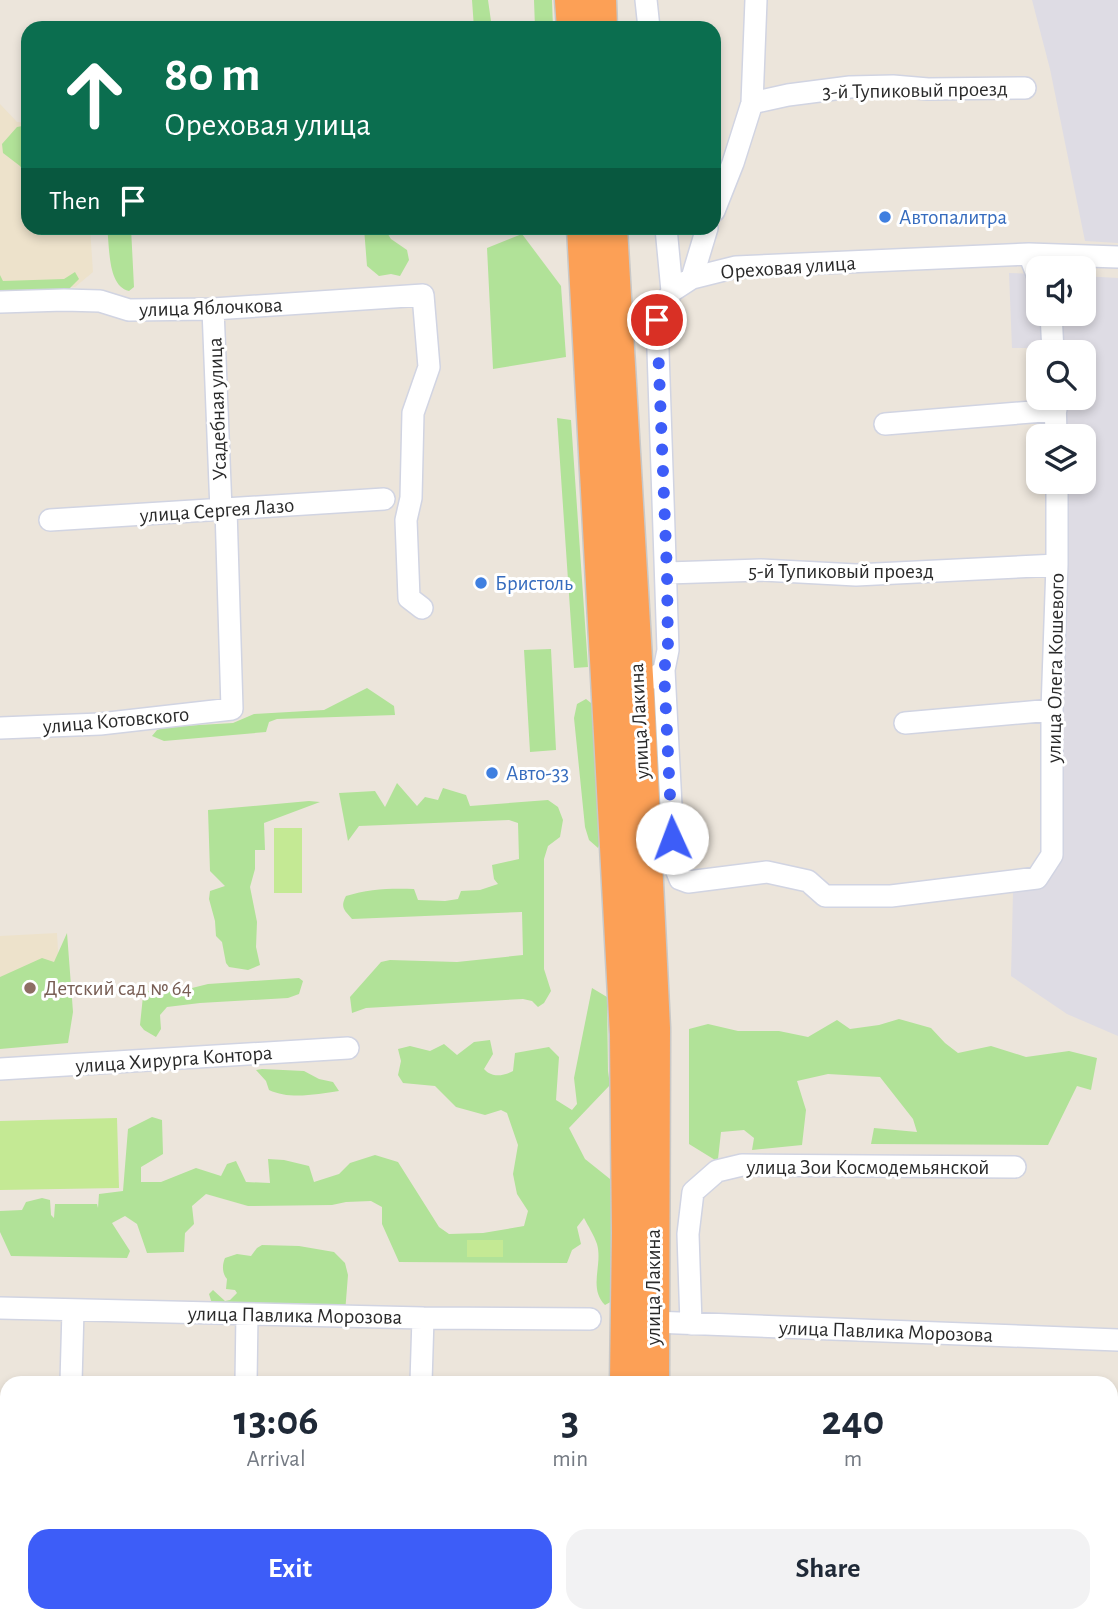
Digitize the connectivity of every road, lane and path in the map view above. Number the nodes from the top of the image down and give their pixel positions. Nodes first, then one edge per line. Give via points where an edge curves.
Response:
1 (571, 0) edge
2 (600, 0) edge
3 (646, 0) edge
4 (756, 0) edge
5 (572, 21) edge
6 (601, 21) edge
7 (648, 21) edge
8 (1025, 88) dead end
9 (752, 103) junction
10 (721, 193) edge
11 (583, 235) edge
12 (611, 235) edge
13 (667, 235) edge
14 (705, 235) edge
15 (1029, 254) joint
16 (1118, 257) edge
17 (692, 278) junction
18 (672, 291) junction
19 (0, 302) edge
20 (213, 309) junction
21 (1026, 407) edge
22 (885, 424) dead end
23 (1056, 494) edge
24 (384, 499) dead end
25 (223, 509) junction
26 (50, 520) dead end
27 (1057, 565) junction
28 (667, 573) junction
29 (422, 608) dead end
30 (664, 670) junction
31 (638, 694) junction
32 (232, 709) joint
33 (1052, 710) junction
34 (905, 723) dead end
35 (0, 727) edge
36 (348, 1048) dead end
37 (0, 1069) edge
38 (1015, 1167) dead end
39 (0, 1308) edge
40 (73, 1310) junction
41 (247, 1314) junction
42 (423, 1318) junction
43 (590, 1319) dead end
44 (653, 1322) junction
45 (691, 1324) junction
46 (1118, 1340) edge
47 (71, 1376) edge
48 (246, 1376) edge
49 (421, 1376) edge
50 (626, 1376) edge
51 (653, 1376) edge

1 - 5 highway
2 - 6 highway
3 - 7 street
4 - 9 street
8 - 9 street, 3-й Тупиковый проезд via 850,87
9 - 10 street
11 - 50 highway, улица Лакина via 626,1034
12 - 31 highway, улица Лакина
13 - 18 street
14 - 17 street
15 - 16 street, Ореховая улица
15 - 17 street, Ореховая улица via 736,267
17 - 18 street, Ореховая улица
18 - 28 street via 657,320
19 - 20 street, улица Яблочкова via 76,300 129,310
20 - 25 street, Усадебная улица
20 - 29 street, улица Яблочкова via 424,295 429,367 413,413 411,498 406,520 409,598
21 - 22 street
23 - 27 street, улица Олега Кошевого
24 - 25 street, улица Сергея Лазо
25 - 26 street, улица Сергея Лазо
25 - 32 street, Усадебная улица
27 - 28 street, 5-й Тупиковый проезд via 856,575 761,570
27 - 33 street, улица Олега Кошевого
28 - 30 street
30 - 31 street
30 - 33 street, улица Олега Кошевого via 674,864 680,879 688,882 767,872 808,881 825,896 891,896 1037,878 1052,855
31 - 44 highway, улица Лакина via 654,1028
32 - 35 street, улица Котовского via 100,724
33 - 34 street
36 - 37 street, улица Хирурга Контора
38 - 45 street, улица Зои Космодемьянской via 742,1165 717,1171 693,1192 688,1234
39 - 40 street, улица Павлика Морозова
40 - 41 street, улица Павлика Морозова
40 - 47 street
41 - 42 street, улица Павлика Морозова
41 - 48 street
42 - 43 street, улица Павлика Морозова
42 - 49 street
44 - 45 street, улица Павлика Морозова
44 - 51 highway, улица Лакина
45 - 46 street, улица Павлика Морозова

